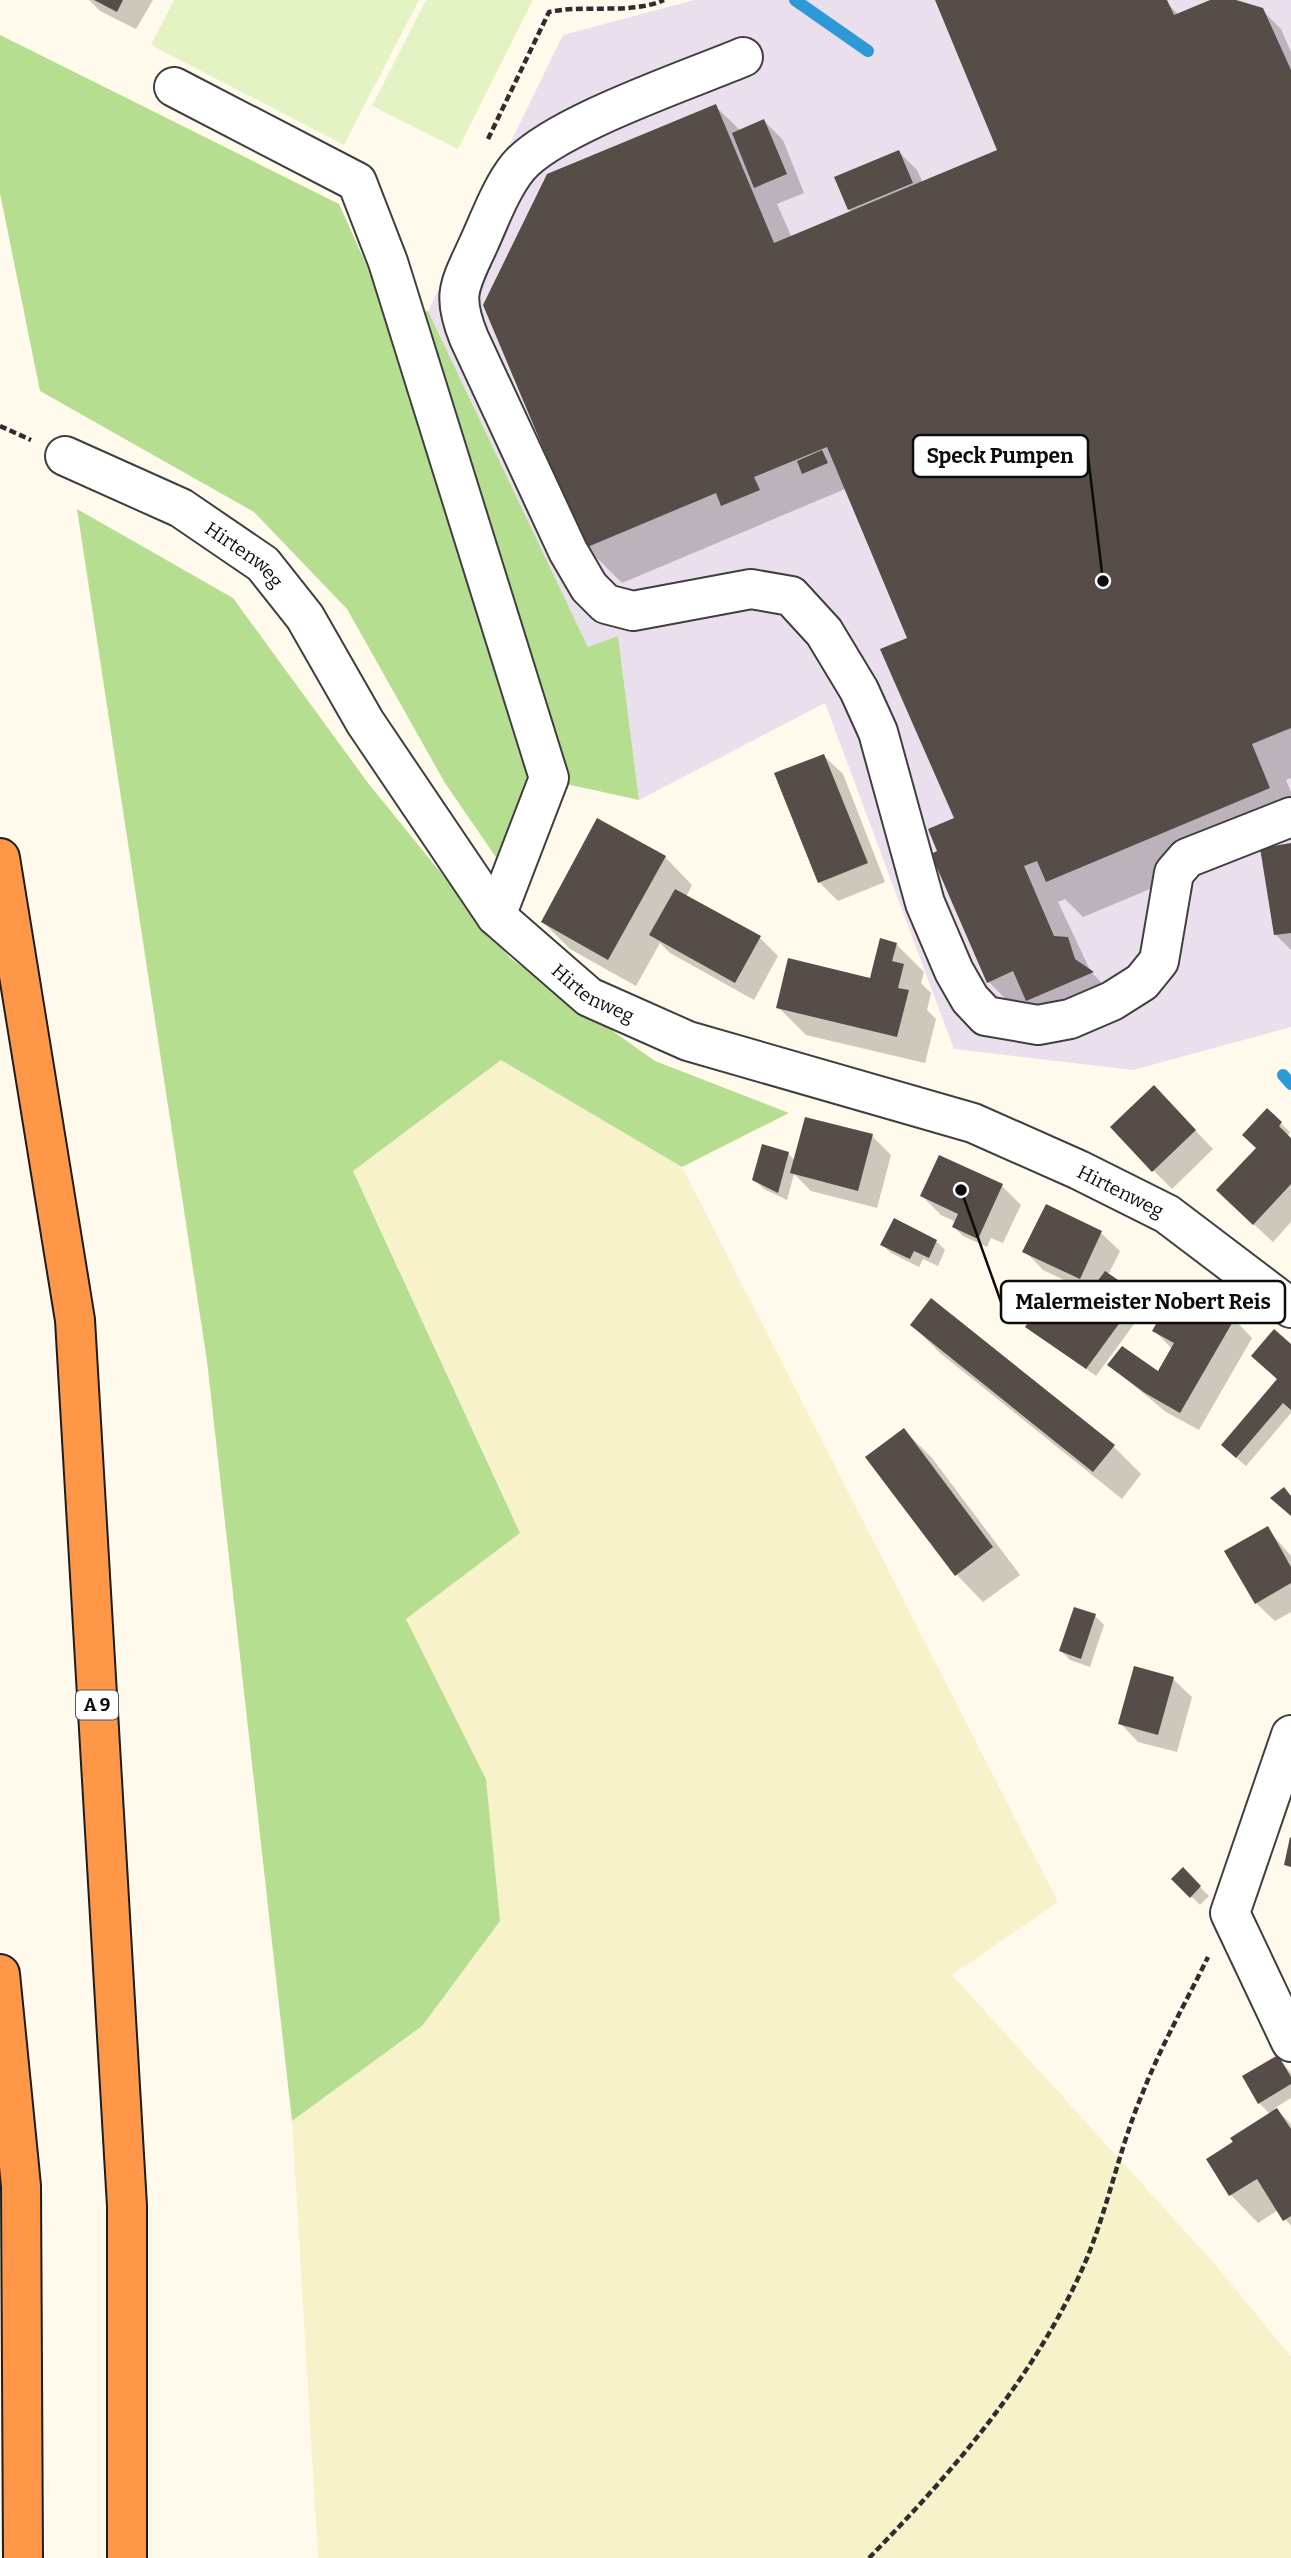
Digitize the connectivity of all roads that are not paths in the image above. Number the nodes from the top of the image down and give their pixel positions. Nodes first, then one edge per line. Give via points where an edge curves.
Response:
1 (743, 57) dead end
2 (174, 87) dead end
3 (65, 456) dead end
4 (1291, 817) edge
5 (0, 858) edge
6 (496, 916) junction
7 (1291, 1308) edge
8 (1291, 1735) edge
9 (0, 1974) edge
10 (1291, 2042) edge
11 (23, 2558) edge
12 (127, 2558) edge

1 - 4 street via 537,148 517,169 460,284 458,310 469,338 589,587 606,604 633,611 751,589 791,596 824,632 859,690 890,771 925,903 954,971 986,1016 1038,1025 1070,1019 1142,982 1159,961 1174,873 1187,858
2 - 6 street via 357,182 388,262 549,778
3 - 6 street, Hirtenweg via 181,508 263,565 305,617 365,722
5 - 12 highway, A 9 via 75,1320 127,2206
6 - 7 street, Hirtenweg via 589,997 688,1041 985,1128 1167,1214
8 - 10 street via 1230,1913
9 - 11 highway via 21,2186

